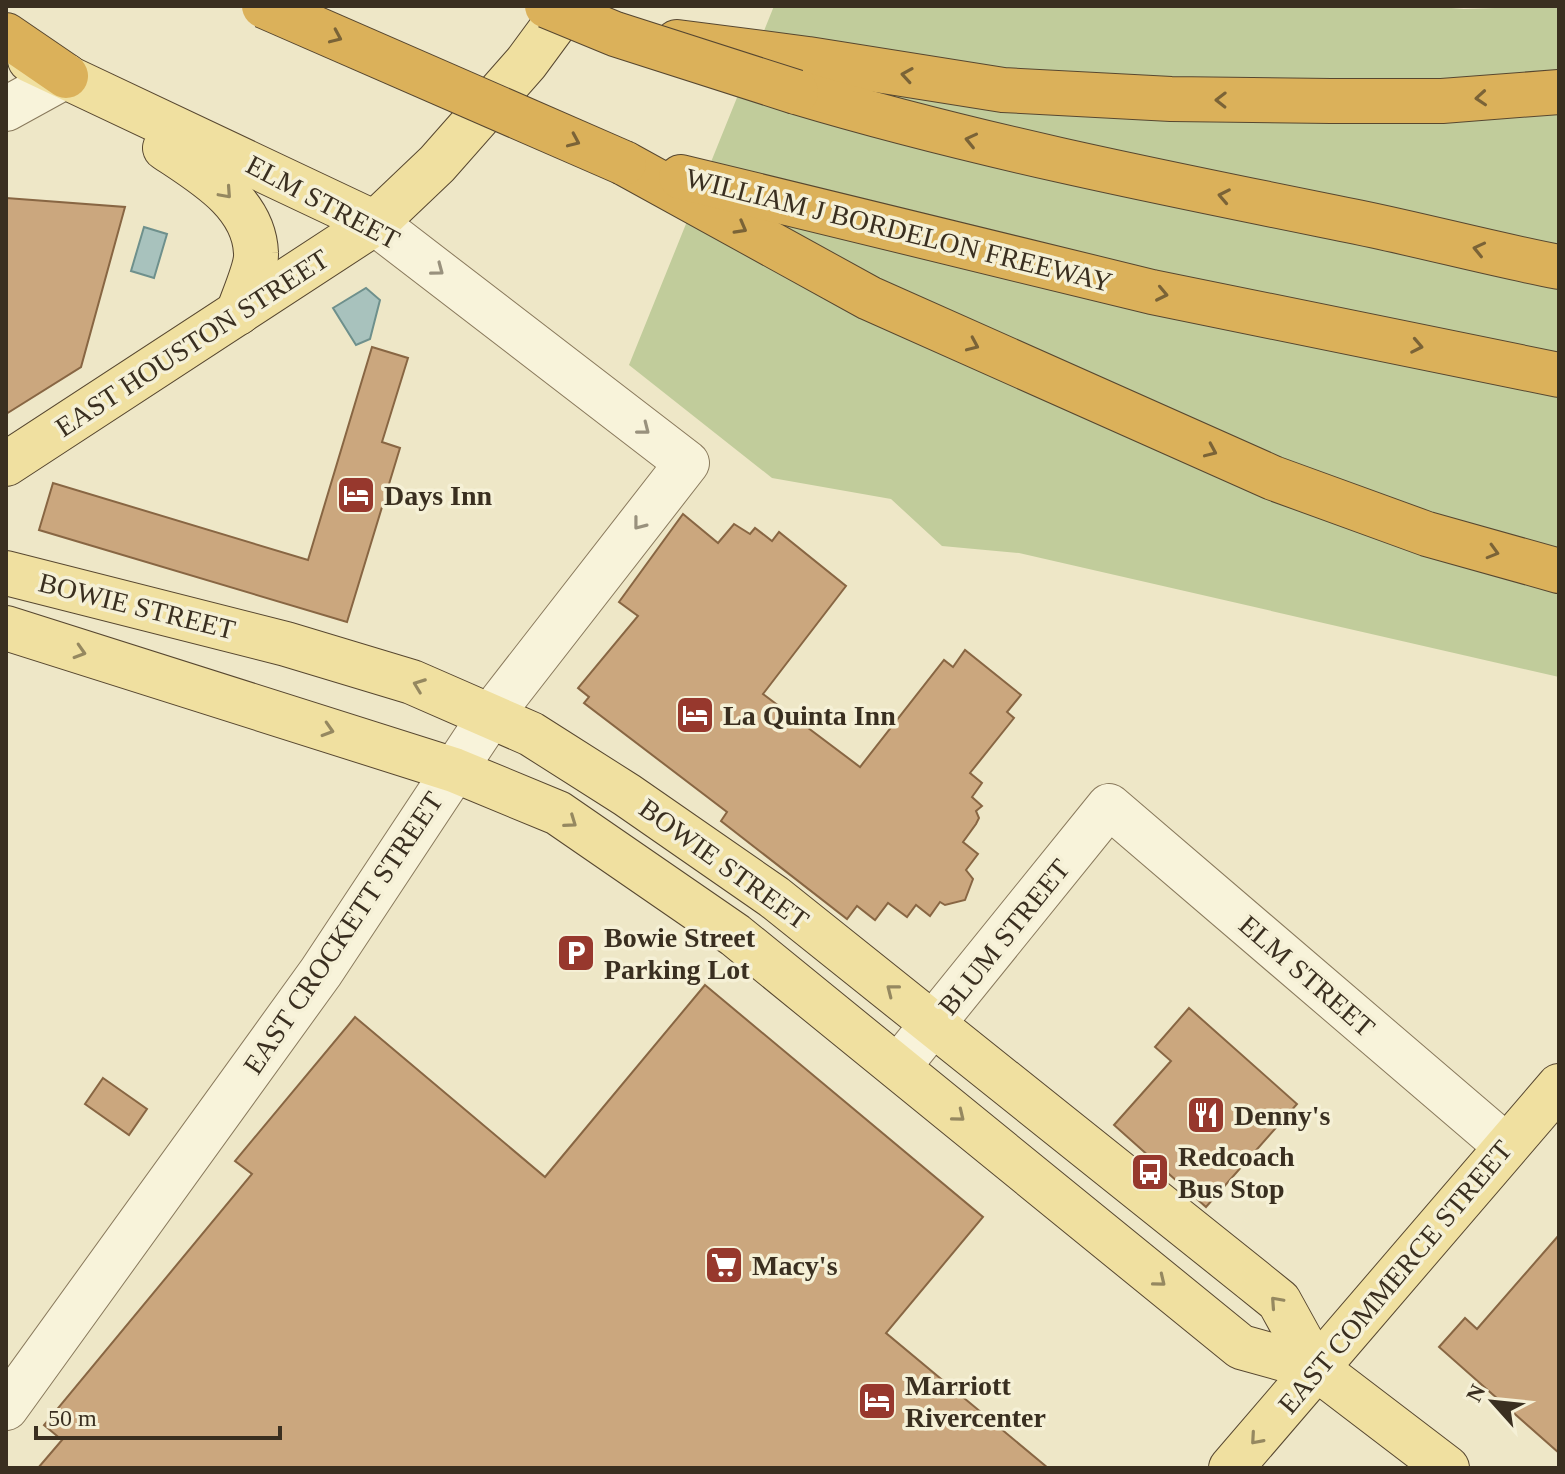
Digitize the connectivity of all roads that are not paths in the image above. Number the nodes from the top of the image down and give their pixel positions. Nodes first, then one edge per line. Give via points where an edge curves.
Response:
1 (264, 6) edge
2 (547, 6) edge
3 (568, 6) edge
4 (6, 35) edge
5 (6, 49) edge
6 (802, 75) junction
7 (83, 84) junction
8 (1559, 92) edge
9 (6, 109) edge
10 (624, 163) junction
11 (375, 223) junction
12 (1558, 267) edge
13 (238, 313) junction
14 (1559, 375) edge
15 (687, 463) joint
16 (6, 464) edge
17 (1559, 571) edge
18 (6, 573) edge
19 (6, 628) edge
20 (491, 715) junction
21 (454, 770) junction
22 (1109, 806) joint
23 (933, 1023) junction
24 (898, 1067) junction
25 (1559, 1086) edge
26 (1506, 1146) junction
27 (1316, 1368) junction
28 (6, 1408) edge
29 (1231, 1468) edge
30 (1447, 1468) edge

1 -> 10 highway, WILLIAM J BORDELON FREEWAY, bridge
2 - 6 highway, bridge via 615,34
3 - 11 main road, EAST HOUSTON STREET via 437,164
4 - 7 highway
5 - 7 main road, ELM STREET
8 -> 6 highway via 1442,101 1171,99
12 -> 6 highway via 900,123
7 - 9 street
7 - 11 main road, ELM STREET
7 -> 13 main road via 214,180 246,216 257,254
10 -> 14 highway, WILLIAM J BORDELON FREEWAY via 1152,292
10 -> 17 highway via 869,298 1273,478 1427,534
11 - 13 main road, EAST HOUSTON STREET
11 -> 15 street, ELM STREET
13 - 16 main road, EAST HOUSTON STREET
15 -> 20 street, EAST CROCKETT STREET
20 -> 18 main road, BOWIE STREET via 412,682 286,644
19 -> 21 main road, BOWIE STREET
20 - 21 street, EAST CROCKETT STREET
23 -> 20 main road, BOWIE STREET via 774,897 627,795
21 -> 24 main road, BOWIE STREET via 558,813 735,935
21 - 28 street, EAST CROCKETT STREET via 321,972
22 - 23 street, BLUM STREET
22 - 26 street, ELM STREET
23 - 24 street, BLUM STREET
27 -> 23 main road, BOWIE STREET via 1279,1301
24 -> 27 main road, BOWIE STREET via 1241,1347
25 - 26 main road, EAST COMMERCE STREET
26 - 27 main road, EAST COMMERCE STREET
27 -> 29 main road, EAST COMMERCE STREET
27 - 30 main road, BOWIE STREET

